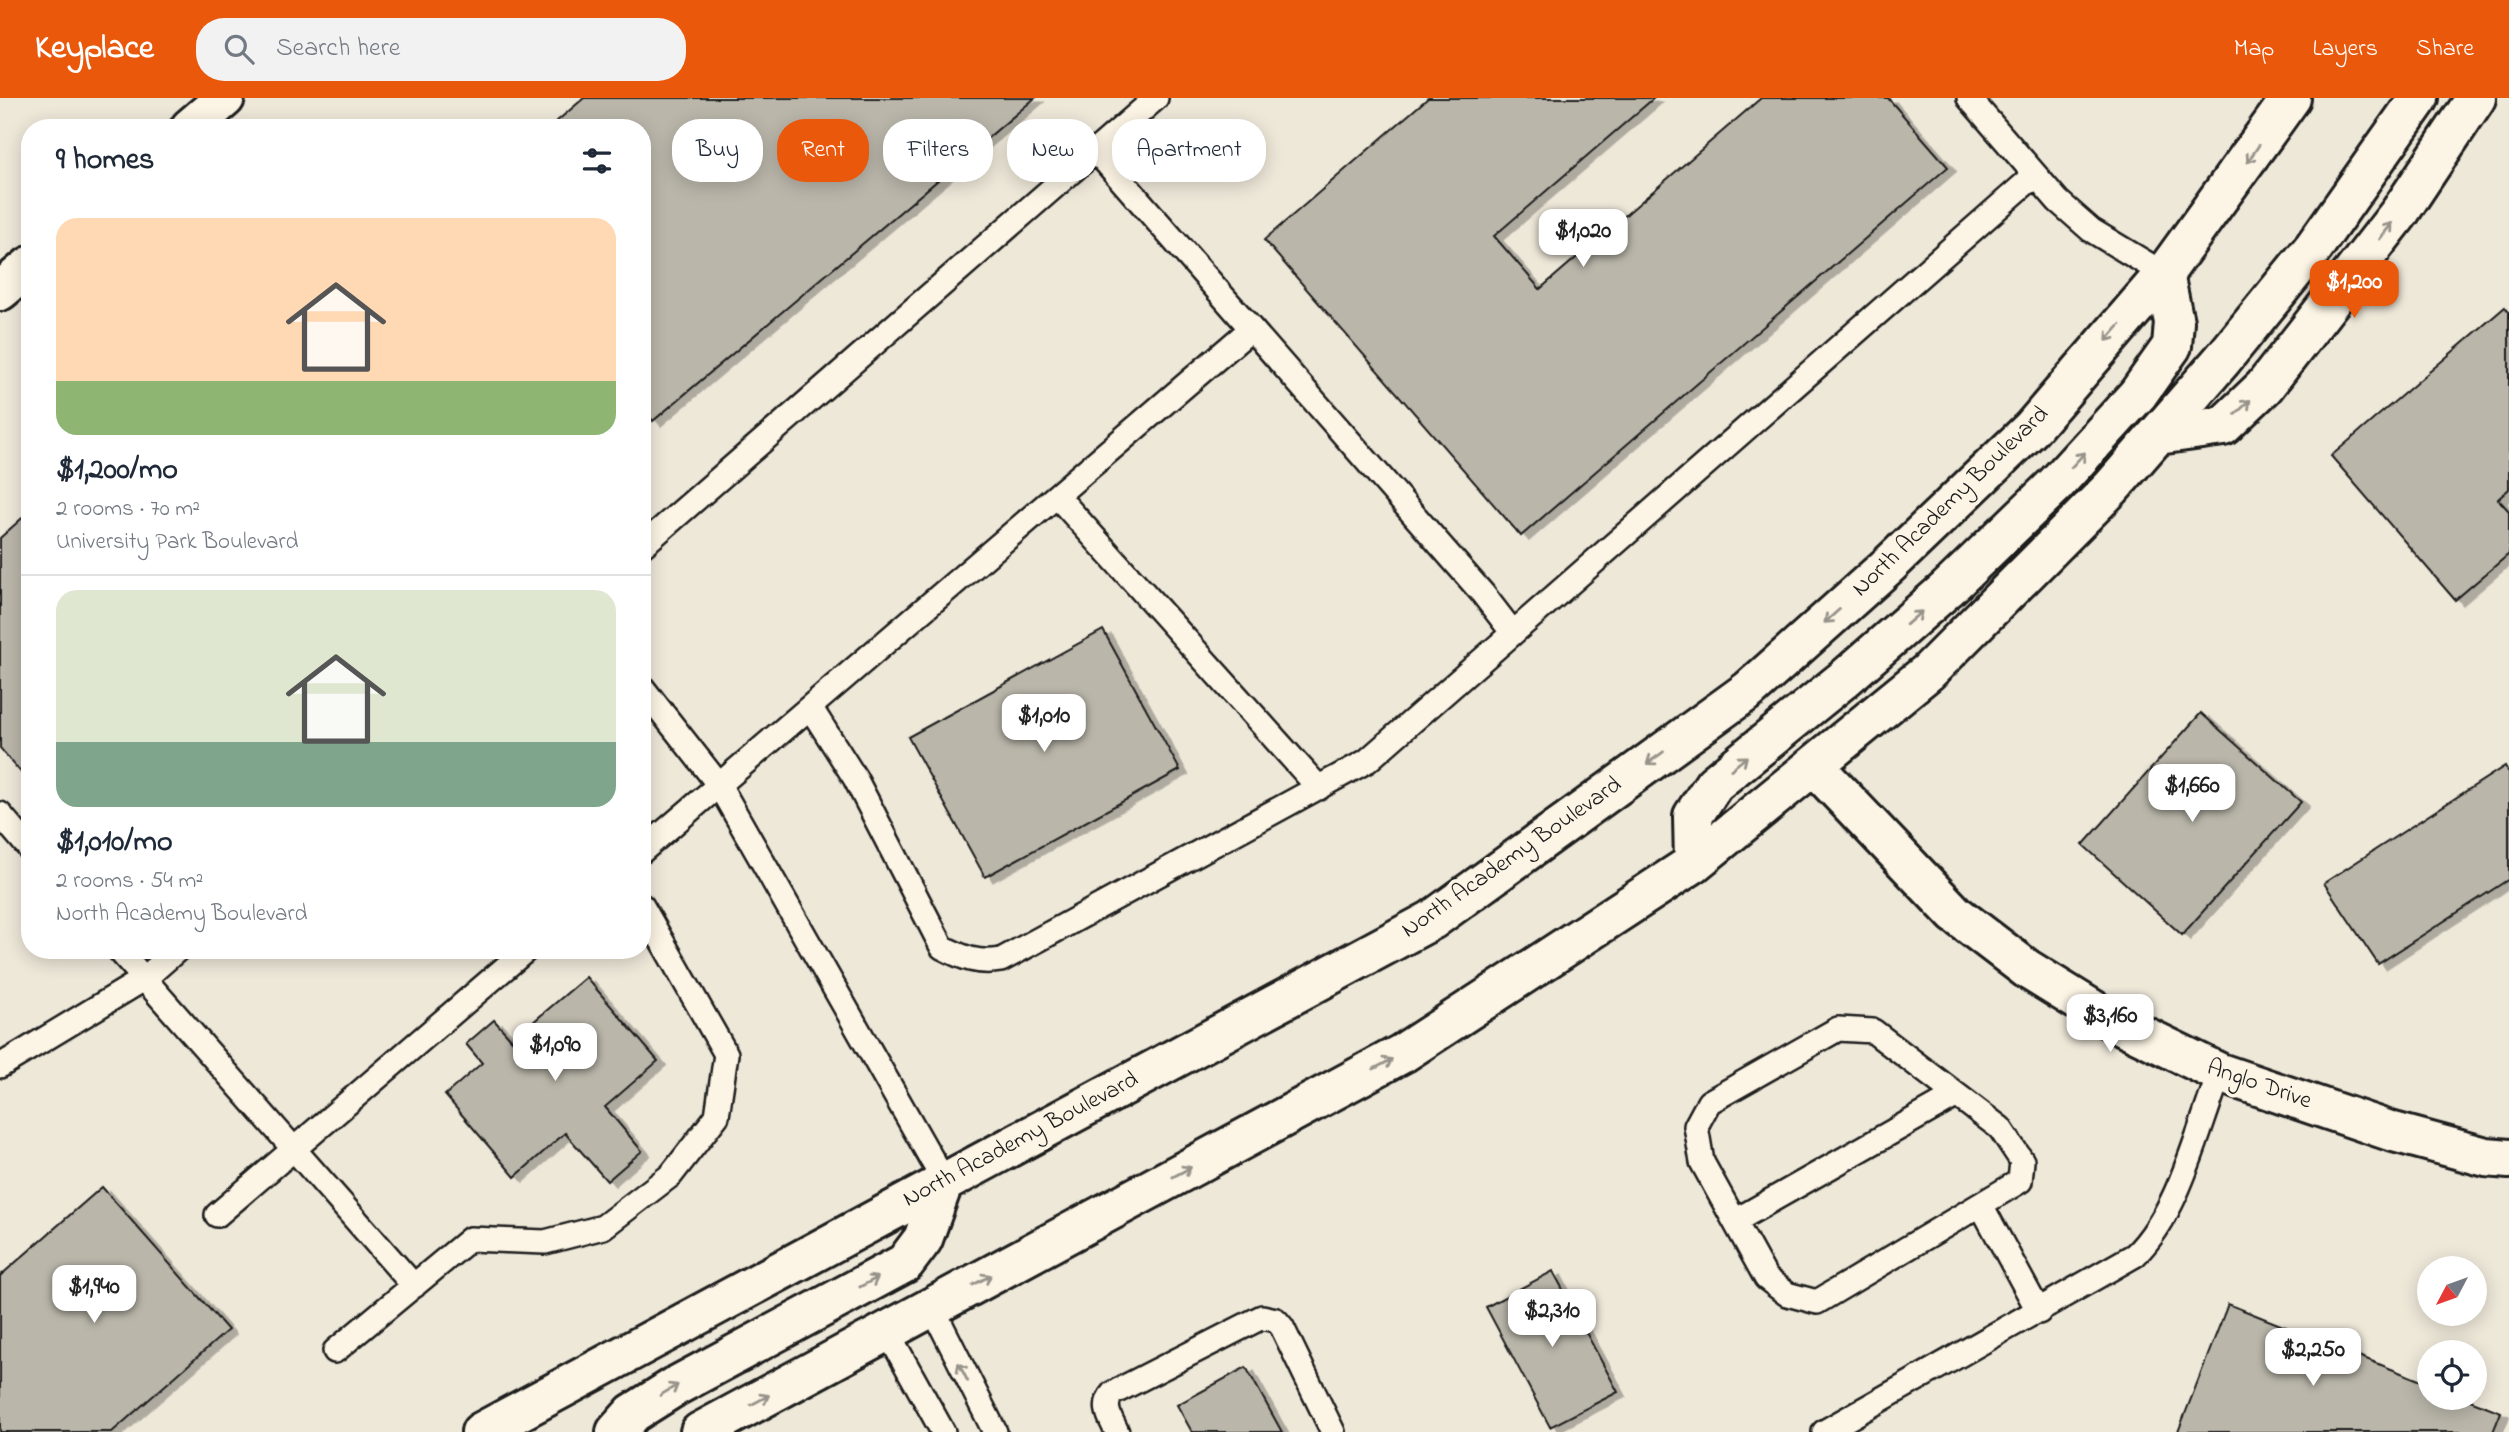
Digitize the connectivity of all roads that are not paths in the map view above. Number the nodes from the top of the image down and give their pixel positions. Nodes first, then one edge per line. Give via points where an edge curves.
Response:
1 (225, 98) edge
2 (1156, 98) edge
3 (1969, 98) edge
4 (2291, 98) edge
5 (2419, 98) edge
6 (2476, 98) edge
7 (200, 119) edge
8 (1098, 149) edge
9 (1098, 153) edge
10 (2035, 175) junction
11 (1060, 182) edge
12 (21, 274) edge
13 (2164, 274) junction
14 (0, 291) edge
15 (1251, 329) junction
16 (2158, 435) junction
17 (1057, 496) junction
18 (651, 538) edge
19 (1513, 633) junction
20 (651, 698) edge
21 (810, 707) junction
22 (1814, 765) junction
23 (719, 785) junction
24 (1319, 788) junction
25 (0, 814) edge
26 (21, 838) edge
27 (651, 842) edge
28 (1694, 863) junction
29 (651, 922) edge
30 (127, 959) edge
31 (167, 959) edge
32 (515, 959) edge
33 (144, 979) junction
34 (0, 1066) edge
35 (2220, 1073) junction
36 (1957, 1095) junction
37 (293, 1149) junction
38 (2509, 1159) edge
39 (944, 1181) junction
40 (1981, 1205) junction
41 (217, 1215) dead end
42 (1735, 1221) junction
43 (414, 1286) junction
44 (932, 1307) junction
45 (2039, 1312) junction
46 (887, 1331) junction
47 (335, 1351) dead end
48 (481, 1432) edge
49 (616, 1432) edge
50 (700, 1432) edge
51 (943, 1432) edge
52 (995, 1432) edge
53 (1117, 1432) edge
54 (1333, 1432) edge
55 (1824, 1432) edge

1 - 7 main road
2 - 8 lane
3 - 10 lane
4 -> 13 main road, North Academy Boulevard
5 - 16 main road via 2314,247
16 -> 6 main road via 2223,426 2264,387 2400,212
9 - 15 lane
10 - 13 lane via 2091,230
10 - 19 lane
11 - 18 lane
12 - 14 main road
28 -> 13 main road via 1693,816 1714,783 1947,589 2055,485 2138,394 2172,346 2174,322
13 -> 39 main road, North Academy Boulevard via 2031,429 1749,690 1432,920
15 - 17 lane
15 - 19 lane
16 - 22 main road via 1928,672
17 - 21 lane
17 - 24 lane
19 - 24 lane via 1367,761
20 - 23 lane
21 - 23 lane
21 - 24 lane via 855,778 942,947 984,963 1001,960
22 - 28 main road
22 - 35 main road, Anglo Drive via 1955,914 2027,969 2103,1016
23 - 27 lane
23 - 39 lane
25 - 26 lane
44 -> 28 main road via 1403,1053
29 - 43 lane via 726,1054 717,1116 671,1175 603,1227 545,1242 470,1240
30 - 33 lane
31 - 33 lane
32 - 37 lane
33 - 34 lane
33 - 37 lane
35 - 38 main road, Anglo Drive via 2390,1131
35 - 45 lane via 2172,1201 2148,1243 2116,1268
36 - 40 lane via 2000,1128 2022,1161 2020,1181
36 - 42 lane
36 - 42 lane via 1872,1031 1838,1029 1814,1042 1709,1102 1696,1126 1702,1162
37 - 41 lane
37 - 43 lane
39 - 48 main road, North Academy Boulevard
49 -> 39 main road via 633,1413 676,1386 905,1263 923,1240
40 - 42 lane via 1817,1302 1787,1294 1766,1278
40 - 45 lane
43 - 47 lane
44 - 46 main road
52 -> 44 lane
45 - 55 lane
50 -> 46 main road
46 - 51 lane
53 - 54 lane via 1107,1410 1114,1393 1262,1317 1276,1320 1282,1327

